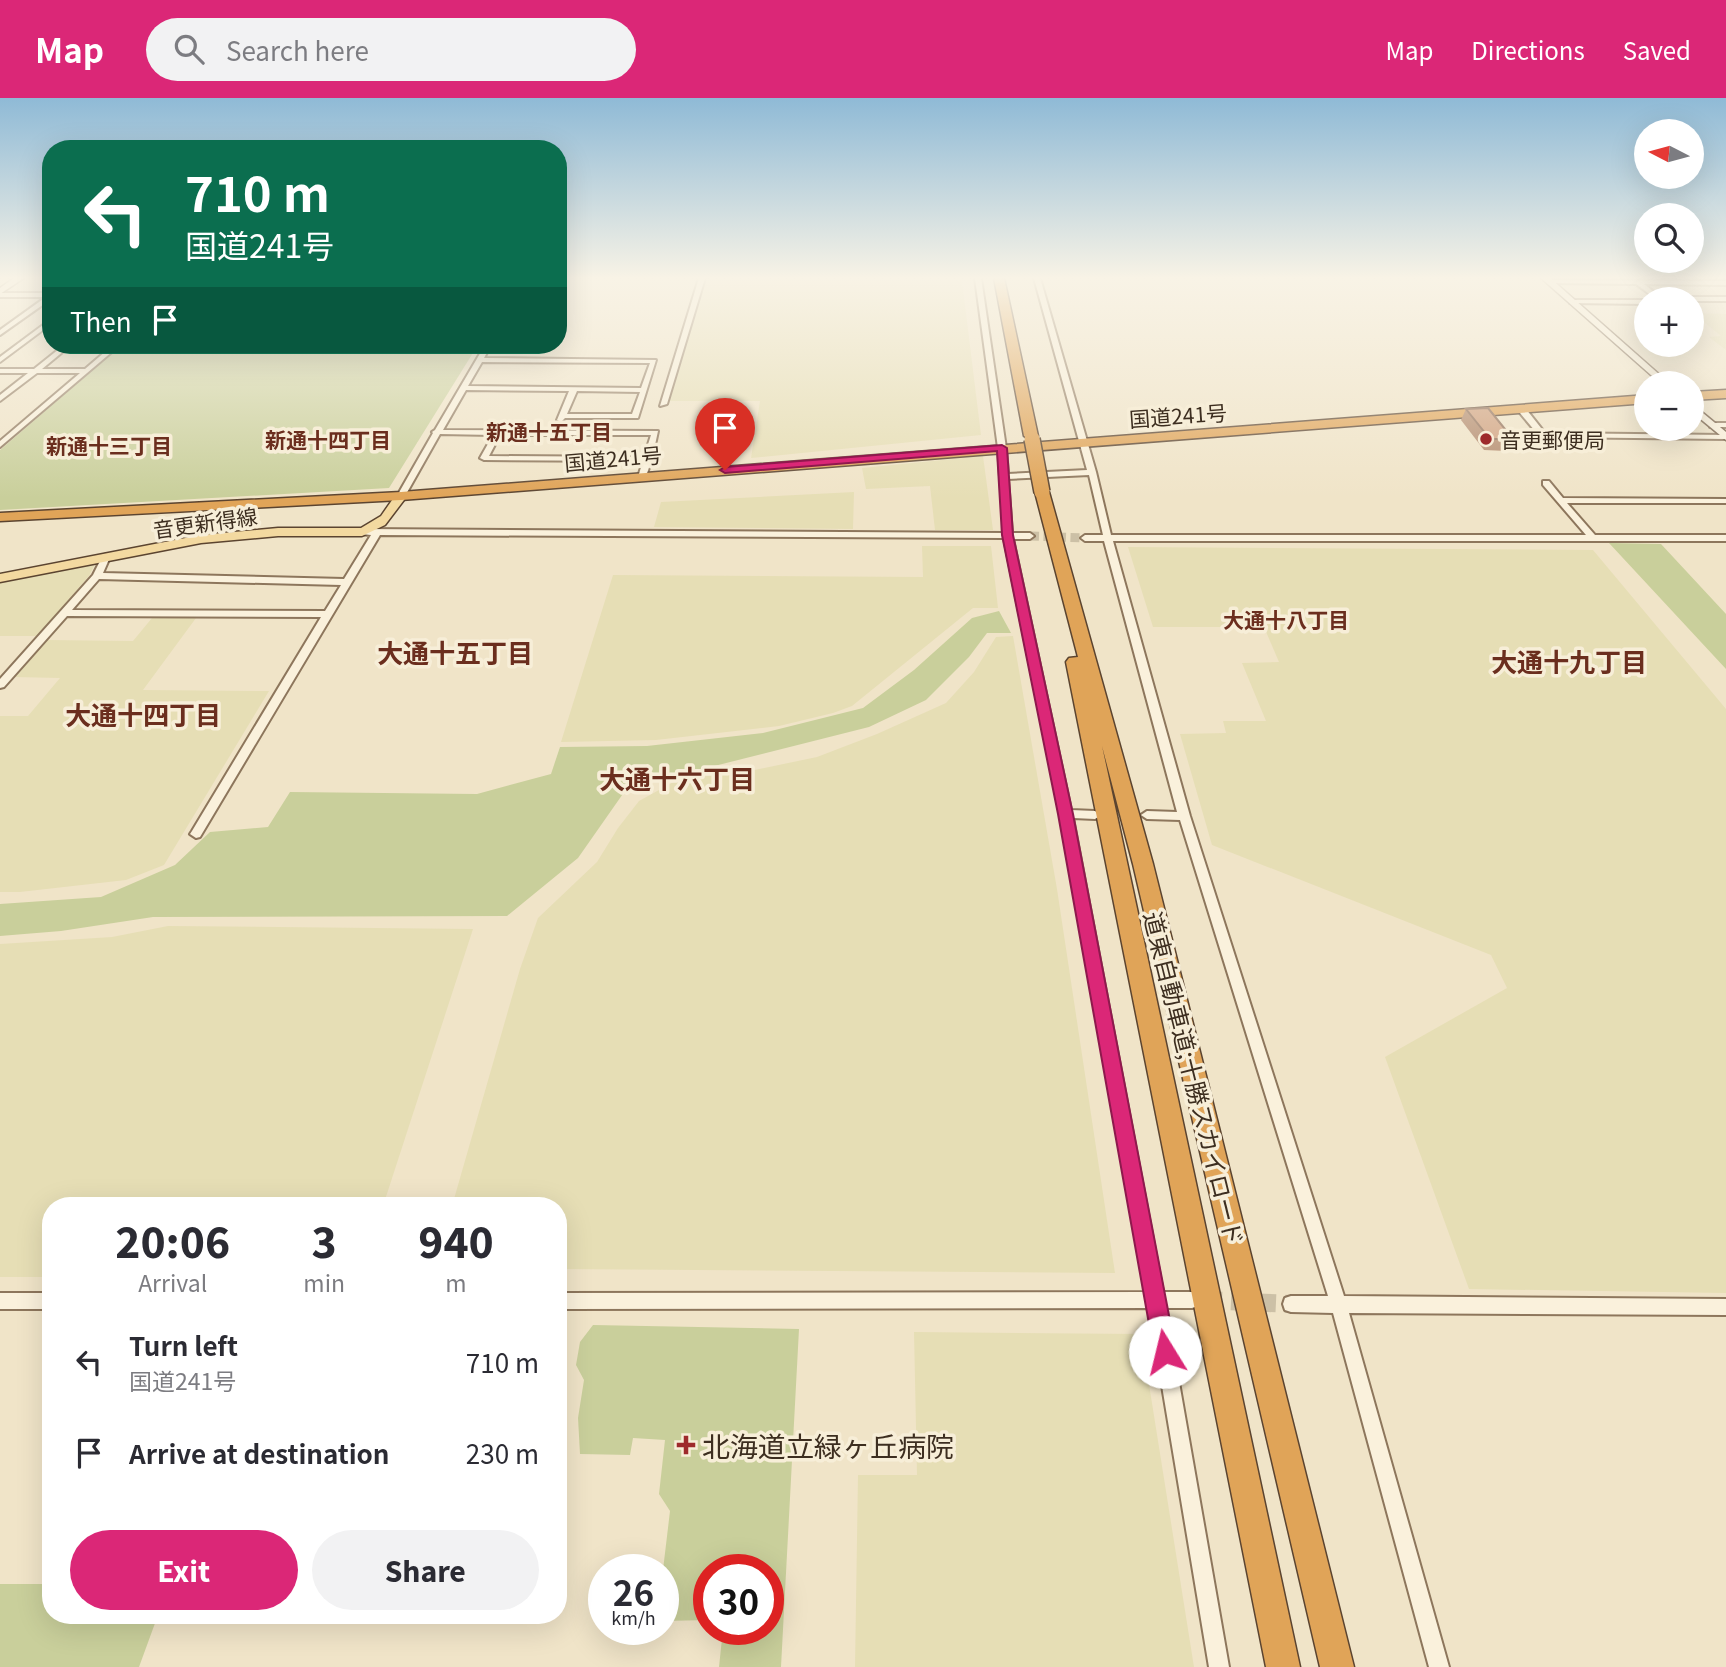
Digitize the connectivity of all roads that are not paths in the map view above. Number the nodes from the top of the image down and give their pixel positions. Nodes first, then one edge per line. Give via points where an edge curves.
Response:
1 (679, 351) edge
2 (988, 351) edge
3 (1014, 351) edge
4 (1057, 351) edge
5 (1629, 351) edge
6 (57, 354) edge
7 (106, 354) edge
8 (483, 354) edge
9 (479, 360) junction
10 (0, 371) edge
11 (35, 371) junction
12 (86, 371) junction
13 (1651, 371) edge
14 (463, 388) junction
15 (574, 389) junction
16 (644, 390) junction
17 (1726, 394) edge
18 (1704, 395) edge
19 (0, 399) edge
20 (1634, 401) edge
21 (663, 404) dead end
22 (1523, 411) junction
23 (563, 416) junction
24 (1704, 417) edge
25 (1713, 425) junction
26 (1726, 425) edge
27 (436, 432) junction
28 (498, 432) junction
29 (555, 433) junction
30 (1726, 437) edge
31 (1083, 443) junction
32 (0, 445) edge
33 (1002, 448) junction
34 (648, 459) junction
35 (1092, 472) junction
36 (642, 477) junction
37 (1004, 477) junction
38 (1546, 483) dead end
39 (1042, 492) junction
40 (401, 496) junction
41 (1560, 500) junction
42 (1726, 502) edge
43 (0, 517) edge
44 (362, 532) junction
45 (376, 534) junction
46 (1008, 535) junction
47 (1030, 536) tunnel mouth
48 (1085, 538) tunnel mouth
49 (1593, 538) junction
50 (1726, 538) edge
51 (1108, 539) junction
52 (106, 557) junction
53 (97, 576) junction
54 (0, 578) edge
55 (346, 582) junction
56 (64, 613) junction
57 (326, 614) junction
58 (0, 685) edge
59 (1066, 814) junction
60 (1095, 815) dead end
61 (1147, 816) dead end
62 (1184, 816) junction
63 (196, 834) dead end
64 (1156, 1299) junction
65 (1192, 1300) tunnel mouth
66 (0, 1301) edge
67 (42, 1301) edge
68 (567, 1301) edge
69 (1292, 1304) tunnel mouth
70 (1339, 1305) junction
71 (1726, 1307) edge
72 (1219, 1667) edge
73 (1283, 1667) edge
74 (1337, 1667) edge
75 (1438, 1667) edge

1 - 21 street
2 - 33 street
3 - 39 highway, 道東自動車道;十勝スカイロード, bridge
4 - 31 street
5 - 13 street
6 - 11 street
7 - 12 street
8 - 9 street
9 - 14 street
9 - 16 street via 654,361
10 - 11 street
11 - 12 street
11 - 19 street
12 - 32 street
14 - 15 street
14 - 27 street
15 - 16 street
15 - 23 street
16 - 23 street via 635,416
17 - 18 highway
20 - 22 highway, 国道241号
22 - 30 street via 1543,435
22 - 31 highway, 国道241号
23 - 29 street
24 - 25 street
25 - 26 street
25 - 30 street
27 - 28 street
27 - 40 street
28 - 29 street
28 - 34 street via 484,458
29 - 34 street via 655,433
31 - 33 highway, 国道241号
31 - 35 street
33 - 36 highway, 国道241号
33 - 37 street
34 - 36 street
35 - 37 street
35 - 51 street
36 - 40 highway, 国道241号
37 - 46 street
38 - 41 street
39 - 73 highway, 道東自動車道;十勝スカイロード
39 - 74 highway, 道東自動車道;十勝スカイロード via 1143,864
40 - 43 highway, 国道241号
40 - 44 main road via 383,522
41 - 42 street
41 - 49 street
44 - 45 street
44 - 52 main road, 音更新得線 via 278,532 201,539
45 - 46 street
45 - 55 street
46 - 47 street
46 - 59 street
48 - 51 street
49 - 50 street
49 - 51 street
51 - 62 street
52 - 53 street
52 - 54 main road, 音更新得線
53 - 55 street
53 - 56 street
55 - 57 street
56 - 57 street
56 - 58 street
57 - 63 street
59 - 60 street
59 - 64 street
61 - 62 street
62 - 70 street
64 - 65 street
64 - 68 street
64 - 72 street
66 - 67 street
69 - 70 street
70 - 71 street
70 - 75 street

